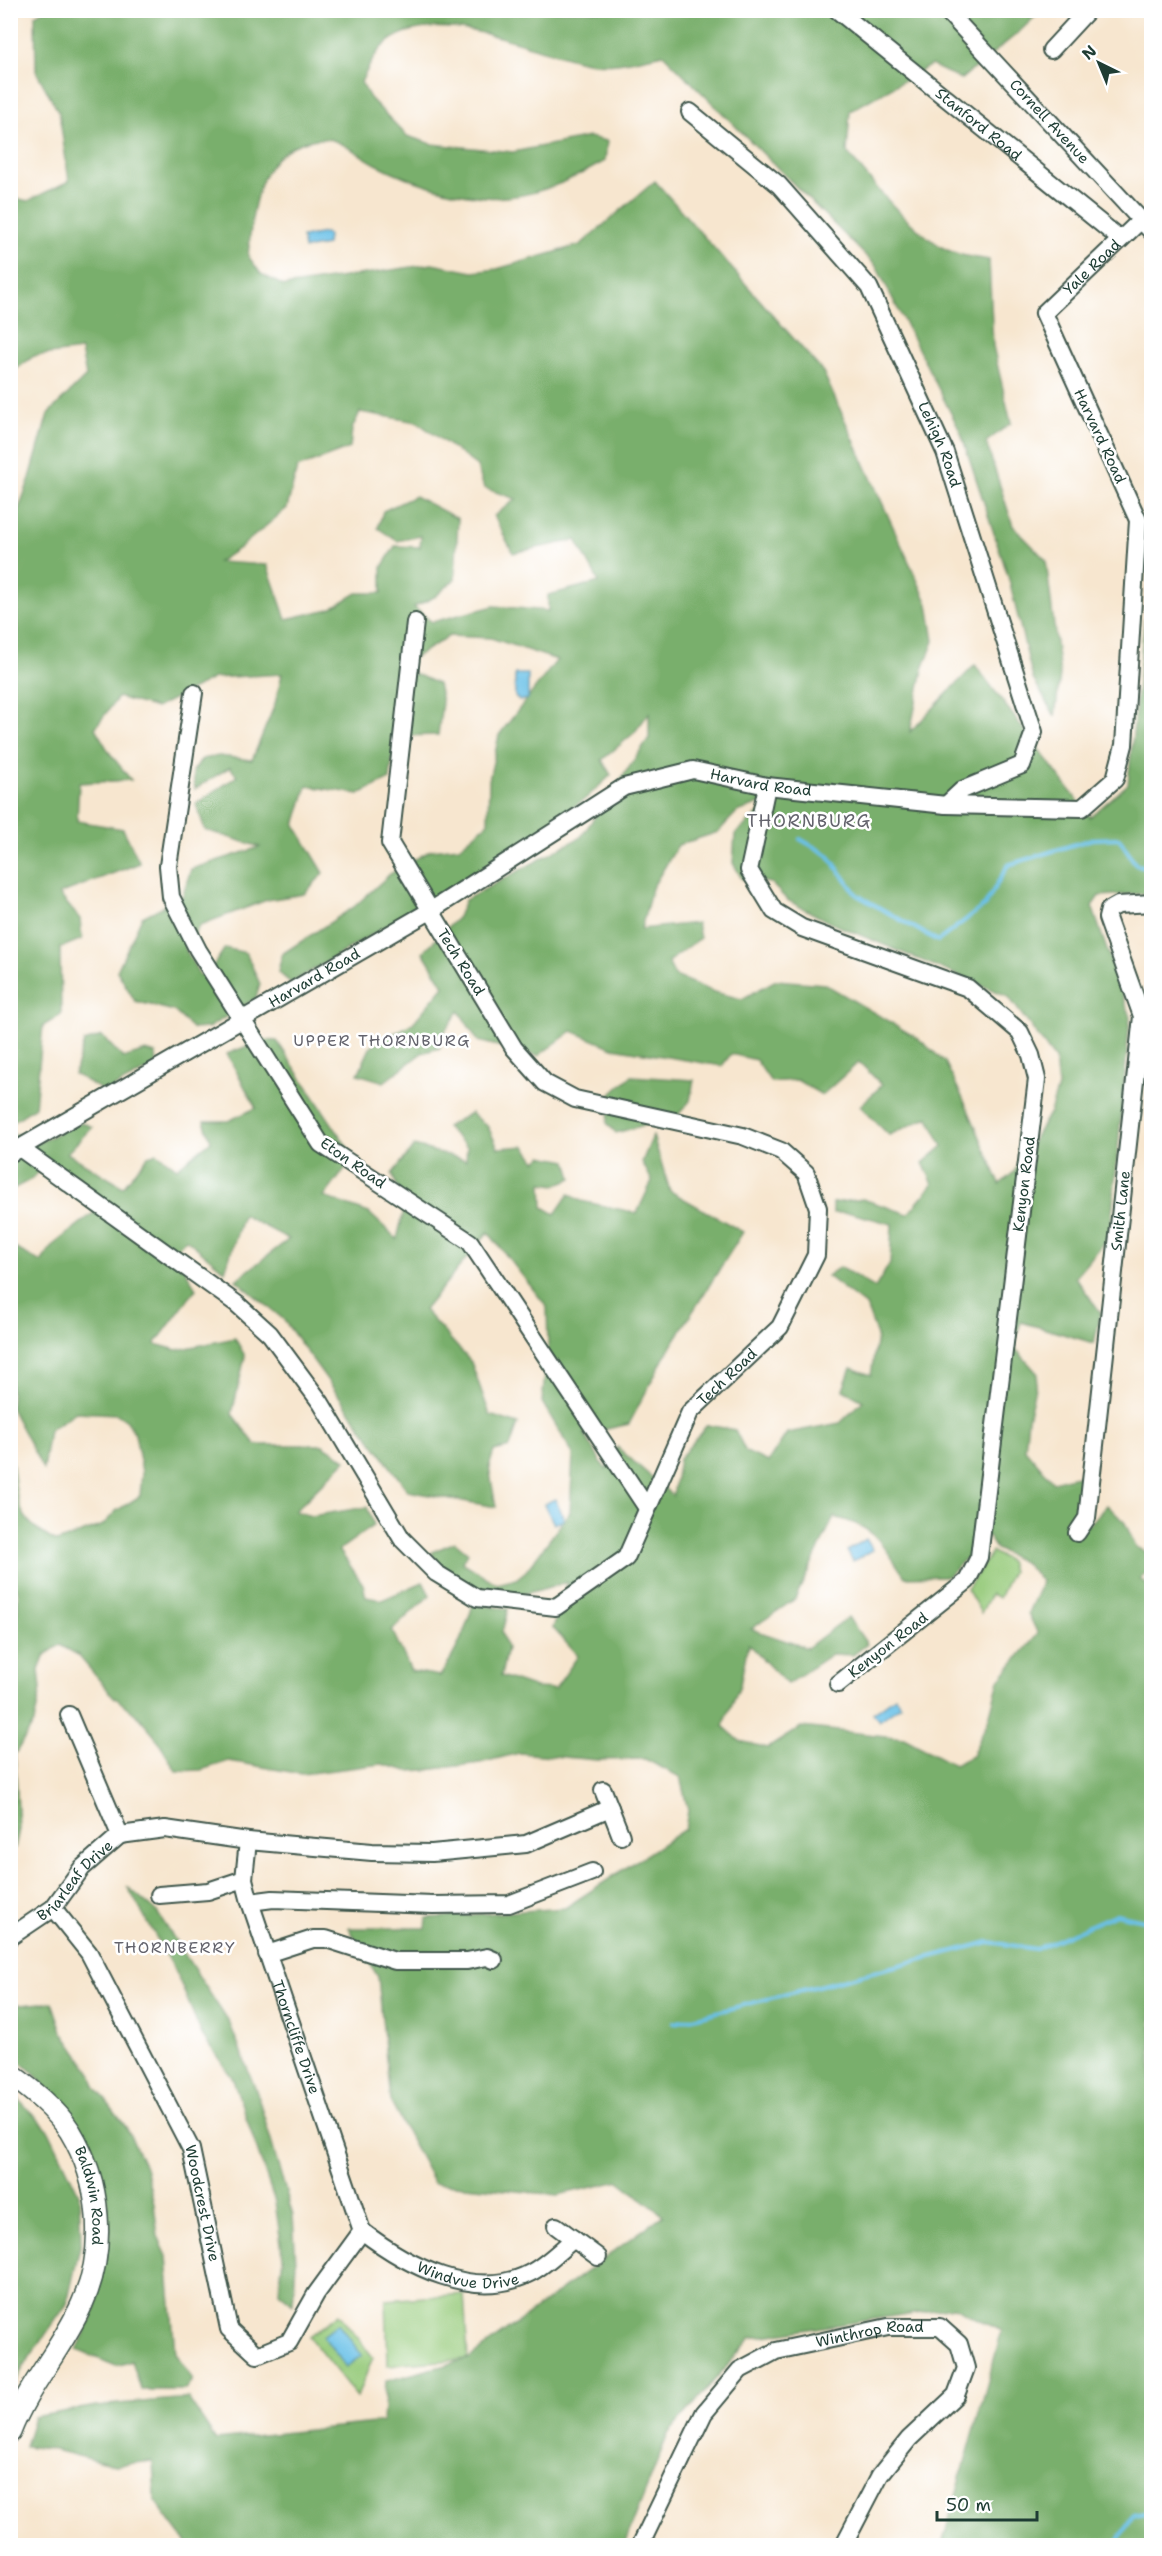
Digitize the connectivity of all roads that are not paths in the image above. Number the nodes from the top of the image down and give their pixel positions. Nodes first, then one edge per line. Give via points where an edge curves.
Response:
1 (837, 10) edge
2 (946, 10) edge
3 (1088, 10) edge
4 (1051, 50) dead end
5 (690, 112) dead end
6 (1146, 226) edge
7 (1119, 238) junction
8 (1044, 314) joint
9 (1145, 524) edge
10 (415, 622) dead end
11 (194, 693) dead end
12 (767, 786) junction
13 (946, 805) junction
14 (1152, 903) edge
15 (430, 911) junction
16 (240, 1020) junction
17 (16, 1151) edge
18 (647, 1508) junction
19 (1077, 1533) dead end
20 (838, 1684) dead end
21 (69, 1715) dead end
22 (603, 1790) dead end
23 (610, 1808) junction
24 (120, 1835) junction
25 (621, 1836) dead end
26 (248, 1841) junction
27 (592, 1872) dead end
28 (244, 1879) junction
29 (159, 1895) dead end
30 (250, 1902) junction
31 (52, 1908) junction
32 (10, 1937) edge
33 (267, 1954) junction
34 (494, 1960) dead end
35 (10, 2074) edge
36 (556, 2226) dead end
37 (362, 2231) junction
38 (574, 2239) junction
39 (598, 2257) dead end
40 (10, 2432) edge
41 (640, 2546) edge
42 (843, 2546) edge

1 - 7 street, Stanford Road
2 - 6 street, Cornell Avenue
3 - 4 street
5 - 13 street, Lehigh Road via 779,185 869,287 945,452 1034,732 1022,765 962,790
6 - 7 street, Yale Road
7 - 8 street, Yale Road
8 - 9 street, Harvard Road
9 - 13 street, Harvard Road via 1124,746 1115,779 1082,808
10 - 15 street, Tech Road via 390,843
11 - 16 street, Eton Road via 168,866 171,897
12 - 13 street, Harvard Road
12 - 15 street, Harvard Road via 693,770 624,787
12 - 20 street, Kenyon Road via 749,870 774,911 802,928 968,988 1020,1032 1037,1079 979,1557 967,1581
14 - 19 street, Smith Lane via 1127,904 1109,910 1107,918 1142,1016 1087,1518
15 - 16 street, Harvard Road
15 - 18 street, Tech Road via 514,1048 545,1083 574,1099 743,1137 781,1151 806,1173 819,1208 816,1255 780,1327 690,1412
16 - 17 street, Harvard Road
16 - 18 street, Eton Road via 321,1144 470,1242
17 - 18 street, Tech Road via 237,1304 270,1334 321,1403 402,1539 436,1573 477,1598 556,1607 626,1558
21 - 24 street, Briarleaf Drive
22 - 23 street
23 - 25 street
23 - 26 street via 526,1844 432,1853
24 - 26 street via 165,1829
24 - 31 street, Briarleaf Drive via 82,1868
26 - 28 street, Thorncliffe Drive
27 - 30 street via 509,1904 273,1899
28 - 29 street via 208,1891
28 - 30 street, Thorncliffe Drive
30 - 33 street, Thorncliffe Drive
31 - 32 street, Briarleaf Drive
31 - 37 street, Woodcrest Drive via 89,1953 191,2149 229,2329 257,2355 289,2342 316,2294
33 - 34 street via 313,1938 395,1961 467,1961 487,1957
33 - 37 street, Thorncliffe Drive
35 - 40 street, Baldwin Road via 52,2109 69,2130 90,2176 98,2227 92,2277 82,2304 29,2391
36 - 38 street
37 - 38 street, Windvue Drive via 422,2270 492,2285 531,2273
38 - 39 street
41 - 42 street, Winthrop Road via 704,2413 740,2370 776,2351 888,2327 940,2327 959,2344 966,2368 956,2395 909,2439 880,2475

